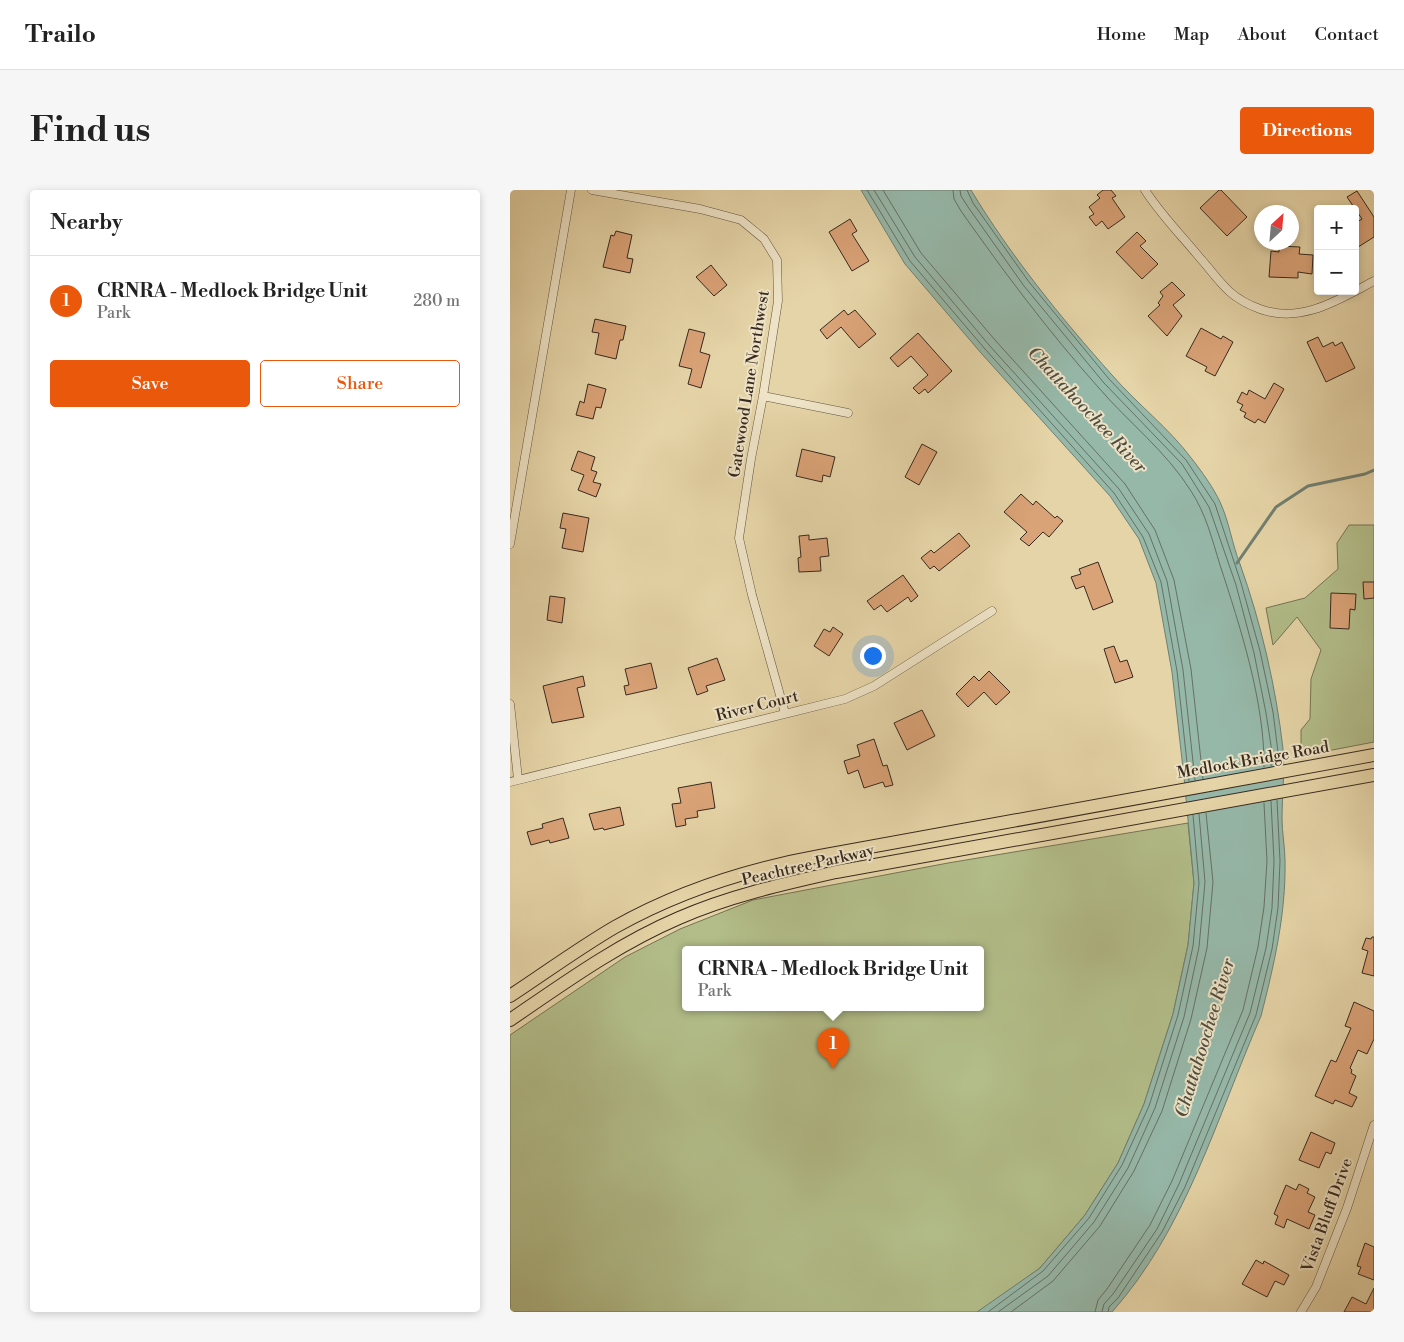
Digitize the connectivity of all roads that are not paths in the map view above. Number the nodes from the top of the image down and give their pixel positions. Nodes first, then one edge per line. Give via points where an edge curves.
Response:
1 (570, 190) edge
2 (592, 190) edge
3 (1145, 190) edge
4 (1374, 282) edge
5 (764, 396) junction
6 (848, 412) dead end
7 (510, 544) edge
8 (992, 612) dead end
9 (510, 704) edge
10 (785, 713) junction
11 (1374, 755) edge
12 (1374, 775) edge
13 (514, 781) edge
14 (1138, 797) joint
15 (510, 996) edge
16 (510, 1020) edge
17 (1374, 1126) edge
18 (1301, 1312) edge

1 - 7 street
2 - 5 street, Gatewood Lane Northwest via 724,215 741,220 764,239 777,260 778,301
3 - 4 street via 1230,293 1248,304 1268,312 1308,312
5 - 6 street
5 - 10 street, Gatewood Lane Northwest via 739,538
8 - 10 street, River Court via 874,686 845,699
9 - 13 street
10 - 13 street, River Court
11 - 14 highway, Medlock Bridge Road
12 - 16 highway, Peachtree Parkway via 836,872 755,892 704,908 656,929 588,968
14 - 15 highway, Peachtree Parkway via 801,859 742,874 679,896 616,927
17 - 18 street, Vista Bluff Drive via 1344,1217 1316,1287

